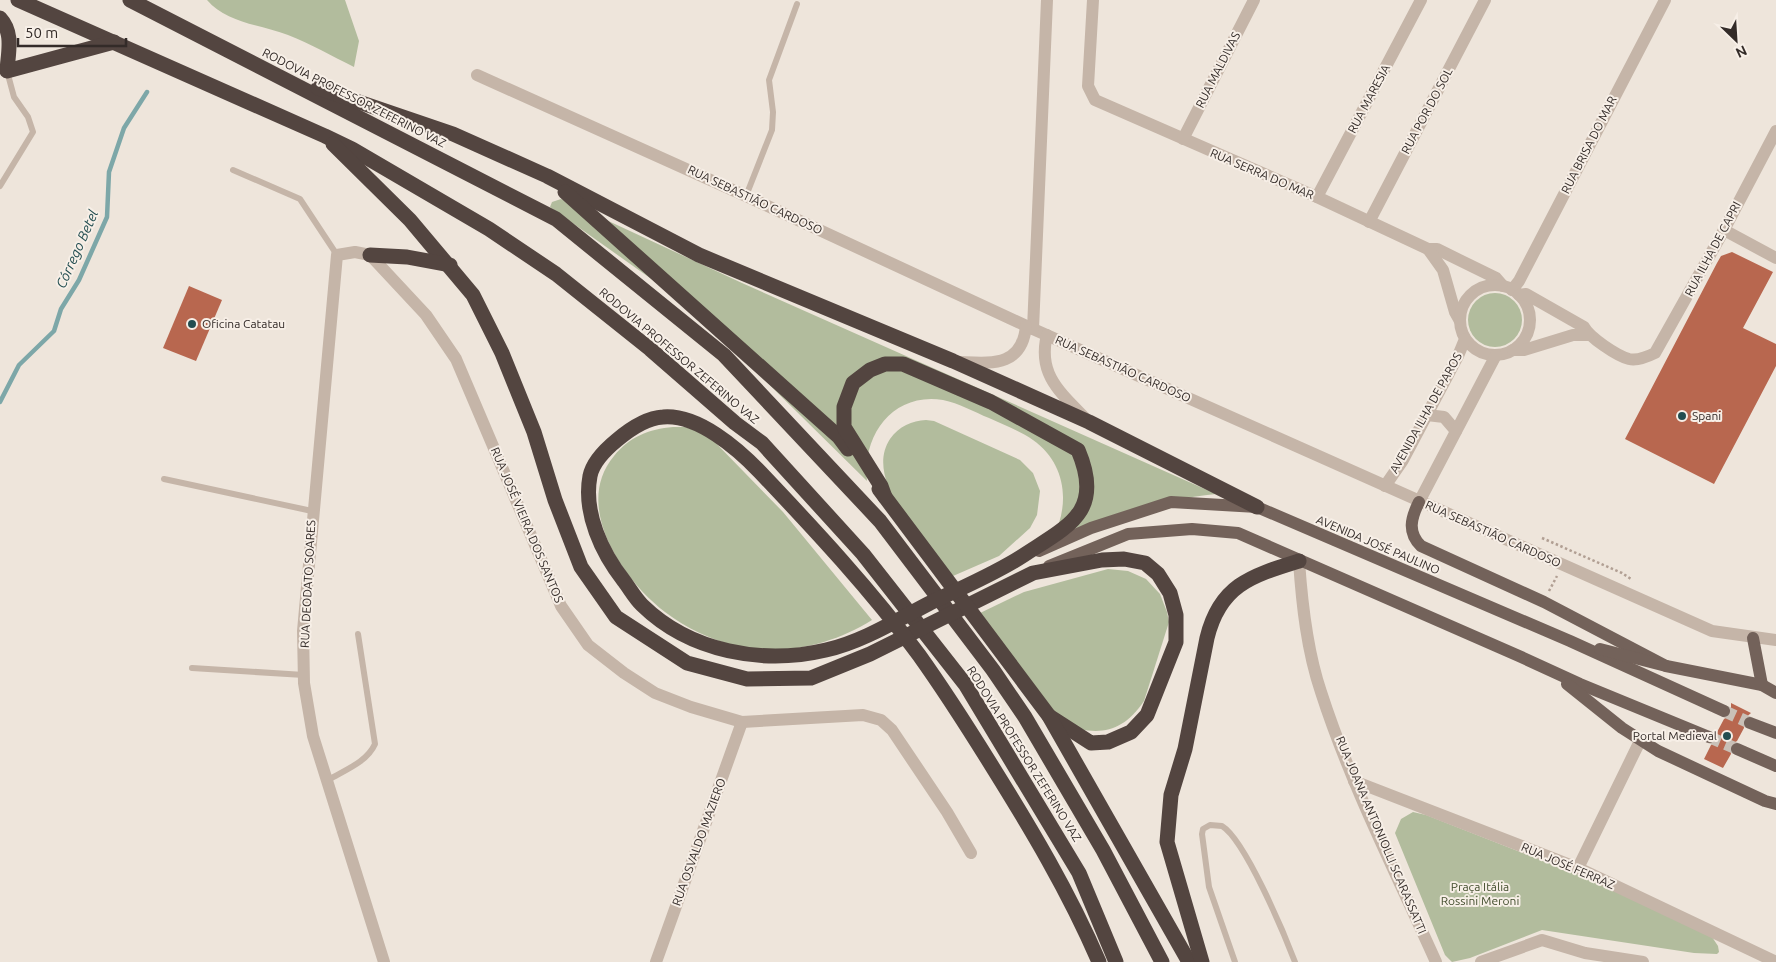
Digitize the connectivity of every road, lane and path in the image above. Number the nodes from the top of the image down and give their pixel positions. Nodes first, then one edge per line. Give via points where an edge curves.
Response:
1 (18, 0) edge
2 (130, 0) edge
3 (1047, 0) edge
4 (1093, 0) edge
5 (1254, 0) edge
6 (1421, 0) edge
7 (1485, 0) edge
8 (1665, 0) edge
9 (797, 4) dead end
10 (0, 18) edge
11 (114, 42) junction
12 (272, 73) junction
13 (3, 75) edge
14 (477, 75) dead end
15 (1776, 131) edge
16 (325, 136) junction
17 (1183, 139) junction
18 (233, 170) dead end
19 (547, 176) junction
20 (0, 186) edge
21 (746, 196) junction
22 (1317, 197) junction
23 (1369, 222) junction
24 (1724, 230) junction
25 (1428, 249) junction
26 (337, 255) junction
27 (370, 255) junction
28 (1776, 258) edge
29 (450, 265) junction
30 (1512, 290) junction
31 (1460, 322) junction
32 (1029, 327) junction
33 (1047, 335) junction
34 (1588, 335) junction
35 (1465, 339) junction
36 (1513, 350) junction
37 (1496, 355) junction
38 (1641, 359) joint
39 (952, 361) junction
40 (1427, 415) junction
41 (1089, 422) junction
42 (1456, 431) junction
43 (164, 480) dead end
44 (1385, 486) junction
45 (885, 497) junction
46 (1419, 502) junction
47 (1257, 507) junction
48 (312, 511) junction
49 (1542, 538) dead end
50 (1299, 561) junction
51 (1012, 564) junction
52 (1033, 573) junction
53 (1639, 584) dead end
54 (358, 634) dead end
55 (1753, 638) junction
56 (1776, 640) edge
57 (1570, 641) junction
58 (1666, 666) junction
59 (192, 668) dead end
60 (1552, 672) junction
61 (304, 675) junction
62 (1762, 685) junction
63 (1776, 693) edge
64 (1724, 711) tunnel mouth
65 (1049, 716) junction
66 (742, 722) junction
67 (1750, 723) tunnel mouth
68 (1776, 733) edge
69 (1709, 737) tunnel mouth
70 (1640, 740) junction
71 (1737, 749) tunnel mouth
72 (1776, 766) edge
73 (328, 780) junction
74 (1354, 781) junction
75 (1776, 804) edge
76 (971, 853) dead end
77 (1578, 868) junction
78 (1586, 957) edge
79 (1757, 959) edge
80 (384, 962) edge
81 (656, 962) edge
82 (1099, 962) edge
83 (1116, 962) edge
84 (1162, 962) edge
85 (1189, 962) edge
86 (1202, 962) edge
87 (1235, 962) edge
88 (1294, 962) edge
89 (1436, 962) edge
90 (1481, 962) edge
91 (1643, 962) edge
92 (1776, 962) edge

1 - 11 highway, RODOVIA PROFESSOR ZEFERINO VAZ
2 - 12 highway, RODOVIA PROFESSOR ZEFERINO VAZ
3 - 32 street
4 - 17 street, RUA SERRA DO MAR via 1088,86 1095,100
5 - 17 street, RUA MALDIVAS
6 - 22 street, RUA MARESIA
7 - 23 street, RUA POR DO SOL
8 - 30 street, RUA BRISA DO MAR
9 - 21 lane via 769,80 772,130
10 - 13 highway via 6,24 9,36
11 - 13 highway
11 - 16 highway, RODOVIA PROFESSOR ZEFERINO VAZ
12 - 19 highway via 453,134
12 - 84 highway, RODOVIA PROFESSOR ZEFERINO VAZ via 556,220 724,354 880,521 993,670 1025,717 1103,850
13 - 20 lane via 34,132
14 - 21 street, RUA SEBASTIÃO CARDOSO
15 - 24 street, RUA ILHA DE CAPRI
16 - 29 highway via 410,220
16 - 83 highway, RODOVIA PROFESSOR ZEFERINO VAZ via 489,229 556,274 762,442 863,554 964,684 1080,872
17 - 22 street, RUA SERRA DO MAR
18 - 26 lane via 300,199
19 - 39 highway via 699,255
19 - 45 highway via 839,437
21 - 32 street, RUA SEBASTIÃO CARDOSO
22 - 23 street, RUA SERRA DO MAR
23 - 25 street, RUA SERRA DO MAR
24 - 28 street
24 - 38 street, RUA ILHA DE CAPRI via 1660,348
25 - 30 street, RUA SERRA DO MAR via 1437,249 1496,278
25 - 31 street, RUA SERRA DO MAR via 1443,270
26 - 27 street via 355,252
26 - 48 street, RUA DEODATO SOARES
27 - 29 highway via 407,257
27 - 66 street, RUA JOSÉ VIEIRA DOS SANTOS via 426,315 456,359 561,606 588,645 655,693
29 - 52 highway via 472,295 502,353 534,432 555,500 581,567 616,617 687,663 747,679 811,678 870,654
30 - 31 street via 1494,286 1477,290 1464,304
30 - 34 street, RUA SERRA DO MAR via 1526,294 1584,327
30 - 36 street via 1529,310 1526,337
31 - 35 street
32 - 33 street, RUA SEBASTIÃO CARDOSO
32 - 39 street via 1021,345 1003,361
33 - 41 street via 1044,363 1060,390
33 - 44 street, RUA SEBASTIÃO CARDOSO
34 - 36 street via 1573,335 1524,350
34 - 38 street, RUA SERRA DO MAR via 1629,359
35 - 37 street via 1478,351
35 - 40 street, AVENIDA ILHA DE PAROS
36 - 37 street
37 - 42 street
39 - 41 highway
40 - 42 street via 1444,417
40 - 44 street, AVENIDA ILHA DE PAROS
41 - 47 highway
42 - 46 street
43 - 48 lane
44 - 46 street, RUA SEBASTIÃO CARDOSO
45 - 51 highway via 844,427 844,408 853,384 870,370 885,364 903,364 991,402 1078,450 1088,477 1083,508 1066,528
45 - 65 highway
46 - 55 street, RUA SEBASTIÃO CARDOSO via 1712,631
46 - 58 main road via 1411,518 1411,526 1421,546 1544,602
47 - 51 main road, AVENIDA JOSÉ PAULINO via 1171,502 1091,528
47 - 57 main road, AVENIDA JOSÉ PAULINO
48 - 61 street, RUA DEODATO SOARES via 303,631
49 - 53 path via 1622,573
50 - 52 main road via 1238,534 1192,529 1128,534
50 - 60 main road
50 - 74 street, RUA JOANA ANTONIOLLI SCARASSATTI via 1302,606 1320,691
50 - 86 highway via 1250,579 1224,598 1211,621 1185,749 1171,795 1167,842
51 - 82 highway via 992,573 856,640 827,650 787,656 752,656 713,647 674,629 642,605 612,565 595,530 589,495 590,472 604,451 642,423 663,417 683,419 716,434 746,458 856,577 918,653 1043,848 1078,913
52 - 65 highway via 1102,560 1124,559 1144,563 1158,574 1170,593 1176,615 1176,642 1147,715 1131,732 1108,742 1091,743
54 - 73 lane via 375,744 364,759
55 - 56 street, RUA SEBASTIÃO CARDOSO
55 - 62 main road
57 - 58 main road
57 - 64 main road, AVENIDA JOSÉ PAULINO
58 - 62 main road
59 - 61 lane
60 - 69 main road
60 - 70 main road
61 - 73 street, RUA DEODATO SOARES via 313,736
62 - 63 main road
65 - 85 highway
66 - 76 street, RUA JOSÉ VIEIRA DOS SANTOS via 863,715 881,720 908,752
66 - 81 street, RUA OSVALDO MAZIERO
67 - 68 main road
70 - 75 main road
70 - 77 street
71 - 72 main road
73 - 80 street, RUA DEODATO SOARES
74 - 77 street, RUA JOSÉ FERRAZ
74 - 89 street, RUA JOANA ANTONIOLLI SCARASSATTI
77 - 79 street, RUA JOSÉ FERRAZ
78 - 90 street via 1542,940
78 - 91 street
79 - 92 street, RUA JOSÉ FERRAZ
87 - 88 lane via 1209,887 1202,834 1203,829 1210,825 1222,826 1235,838 1283,931

